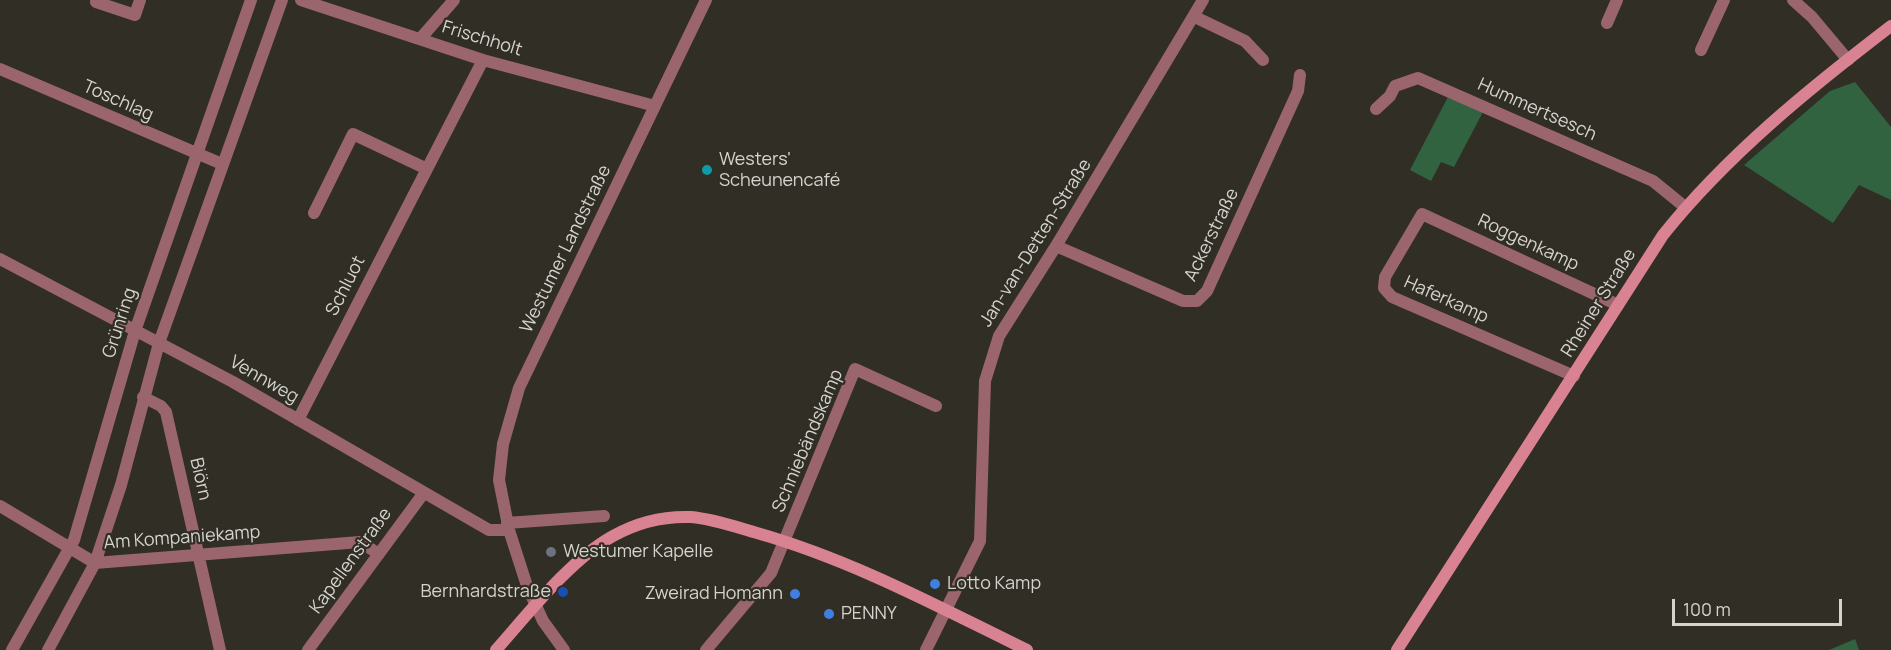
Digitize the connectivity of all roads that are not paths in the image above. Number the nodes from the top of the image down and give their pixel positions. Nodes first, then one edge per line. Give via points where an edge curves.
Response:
1 (140, 0) edge
2 (251, 0) edge
3 (282, 0) edge
4 (301, 0) edge
5 (454, 0) edge
6 (706, 0) edge
7 (1203, 0) edge
8 (1617, 0) edge
9 (1724, 0) edge
10 (1792, 0) edge
11 (96, 2) dead end
12 (1195, 17) junction
13 (1607, 23) dead end
14 (1891, 26) edge
15 (420, 39) junction
16 (1701, 50) dead end
17 (483, 60) junction
18 (1263, 60) dead end
19 (1848, 60) junction
20 (0, 69) edge
21 (1300, 75) dead end
22 (655, 106) junction
23 (1376, 109) dead end
24 (197, 155) junction
25 (222, 164) junction
26 (427, 169) junction
27 (1685, 207) junction
28 (314, 213) dead end
29 (1422, 214) joint
30 (1056, 246) junction
31 (0, 259) edge
32 (1618, 305) junction
33 (135, 331) junction
34 (159, 343) junction
35 (1574, 376) junction
36 (143, 397) junction
37 (936, 406) dead end
38 (298, 420) junction
39 (423, 494) junction
40 (0, 506) edge
41 (604, 516) dead end
42 (508, 526) junction
43 (786, 541) junction
44 (71, 549) junction
45 (380, 554) junction
46 (199, 556) junction
47 (95, 563) junction
48 (535, 606) junction
49 (945, 610) junction
50 (54, 647) edge
51 (12, 650) edge
52 (220, 650) edge
53 (308, 650) edge
54 (496, 650) edge
55 (564, 650) edge
56 (706, 650) edge
57 (926, 650) edge
58 (1027, 650) edge
59 (1397, 650) edge

1 - 11 street via 135,15
2 - 24 street, Grünring
3 - 25 street
4 - 15 street, Frischholt
5 - 15 street
6 - 22 street, Westumer Landstraße
7 - 12 street, Jan-van-Detten-Straße
8 - 13 street
9 - 16 street
10 - 19 street via 1812,17
12 - 18 street via 1245,42
12 - 30 street, Jan-van-Detten-Straße
14 - 19 street, Rheiner Straße
15 - 17 street, Frischholt
17 - 22 street, Frischholt
17 - 26 street, Schluot
19 - 27 street, Rheiner Straße via 1760,135
20 - 24 street, Toschlag
21 - 30 street, Ackerstraße via 1298,91 1220,263 1207,291 1197,301 1183,301
22 - 42 street, Westumer Landstraße via 519,388 503,444 499,480
23 - 27 street, Hummertsesch via 1395,86 1418,78 1653,181
24 - 25 street, Toschlag
24 - 33 street, Grünring
25 - 34 street
26 - 28 street via 353,134
26 - 38 street, Schluot
27 - 32 street, Rheiner Straße
29 - 32 street, Roggenkamp
29 - 35 street, Haferkamp via 1385,277 1384,288 1392,297
30 - 49 street, Jan-van-Detten-Straße via 1011,313 994,349 985,381 980,541
31 - 33 street, Vennweg
32 - 35 street, Rheiner Straße
33 - 34 street, Vennweg
33 - 44 street, Grünring
34 - 36 street
34 - 38 street, Vennweg
35 - 59 street, Rheiner Straße
36 - 46 street, Biörn via 166,412
36 - 47 street via 121,485
37 - 43 street, Schniebändskamp via 855,369
38 - 39 street, Vennweg
39 - 42 street, Vennweg via 489,530
39 - 45 street, Kapellenstraße
40 - 44 street, Am Kompaniekamp
41 - 42 street
42 - 48 street, Westumer Landstraße
43 - 48 street via 691,517 648,522 612,536
43 - 49 street via 822,553
43 - 56 street via 771,573
44 - 47 street, Am Kompaniekamp
44 - 51 street, Grünring
45 - 46 street, Am Kompaniekamp via 360,542
45 - 53 street, Kapellenstraße
46 - 47 street, Am Kompaniekamp
46 - 52 street, Biörn
47 - 50 street
48 - 54 street
48 - 55 street
49 - 57 street, Jan-van-Detten-Straße
49 - 58 street

